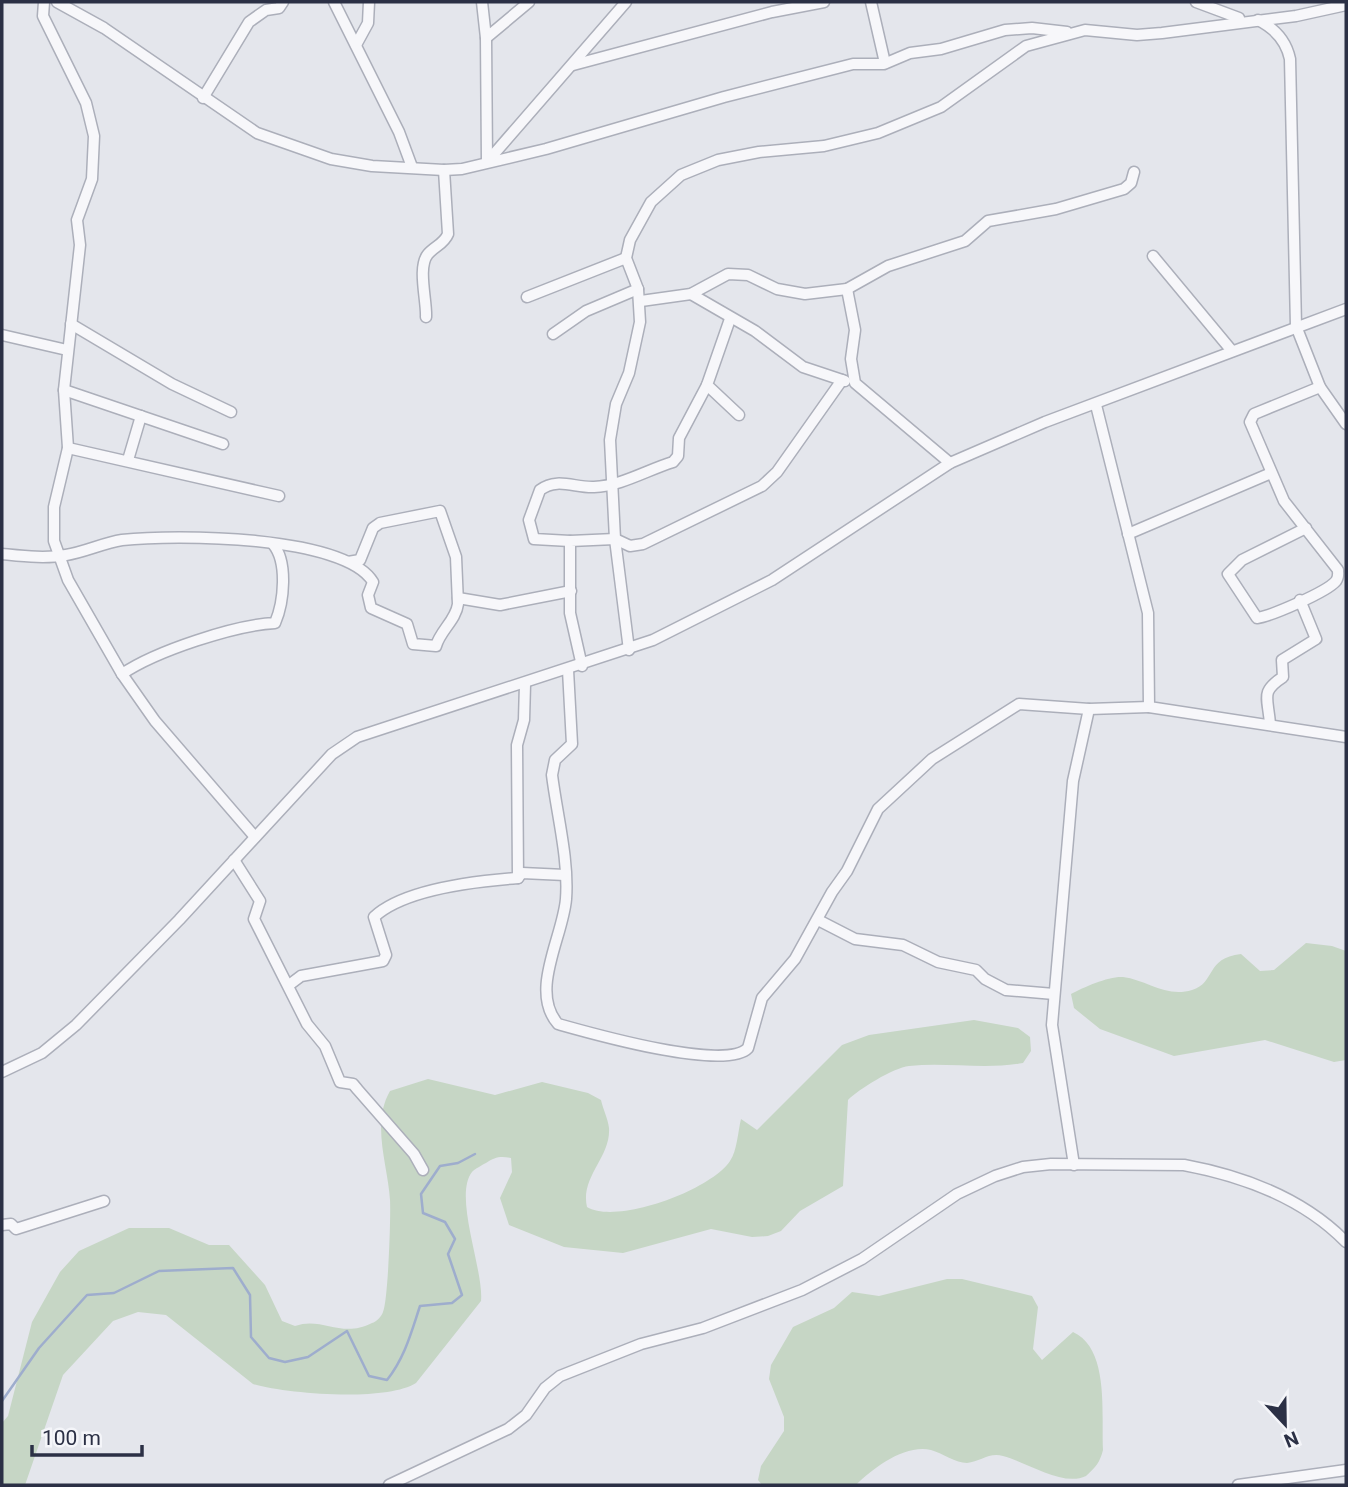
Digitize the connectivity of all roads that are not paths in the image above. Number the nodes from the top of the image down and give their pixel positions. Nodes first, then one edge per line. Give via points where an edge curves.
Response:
1 (44, 2) edge
2 (57, 2) edge
3 (284, 2) edge
4 (334, 2) edge
5 (369, 2) edge
6 (482, 2) edge
7 (529, 2) edge
8 (626, 2) edge
9 (824, 2) edge
10 (871, 2) edge
11 (1196, 2) edge
12 (1284, 2) edge
13 (1346, 5) edge
14 (1291, 16) junction
15 (1259, 20) junction
16 (1274, 29) junction
17 (1085, 30) junction
18 (486, 38) junction
19 (356, 45) junction
20 (885, 63) junction
21 (573, 65) junction
22 (202, 98) junction
23 (487, 162) junction
24 (412, 167) junction
25 (444, 170) junction
26 (1134, 172) dead end
27 (1153, 256) dead end
28 (626, 258) junction
29 (848, 289) junction
30 (691, 294) junction
31 (640, 295) junction
32 (527, 297) dead end
33 (1346, 309) edge
34 (426, 317) dead end
35 (730, 319) junction
36 (71, 324) junction
37 (1296, 326) junction
38 (553, 334) dead end
39 (2, 335) edge
40 (67, 350) junction
41 (1232, 351) junction
42 (842, 380) junction
43 (855, 383) junction
44 (707, 385) junction
45 (1320, 387) junction
46 (64, 390) junction
47 (1097, 405) junction
48 (231, 412) dead end
49 (739, 415) dead end
50 (141, 416) junction
51 (1346, 424) edge
52 (223, 444) dead end
53 (68, 448) junction
54 (128, 460) junction
55 (950, 463) junction
56 (1271, 473) junction
57 (615, 484) junction
58 (278, 496) dead end
59 (1307, 528) junction
60 (1128, 534) junction
61 (615, 539) junction
62 (570, 541) junction
63 (273, 544) junction
64 (2, 554) edge
65 (58, 556) junction
66 (348, 562) junction
67 (571, 591) junction
68 (458, 598) junction
69 (1300, 600) junction
70 (629, 650) junction
71 (582, 666) junction
72 (568, 670) junction
73 (122, 674) junction
74 (525, 684) junction
75 (1149, 707) junction
76 (1089, 709) junction
77 (1270, 724) junction
78 (1346, 737) edge
79 (255, 837) junction
80 (234, 860) junction
81 (565, 875) junction
82 (518, 878) junction
83 (818, 920) junction
84 (289, 985) junction
85 (1054, 994) junction
86 (2, 1072) edge
87 (1074, 1165) junction
88 (423, 1170) dead end
89 (104, 1201) dead end
90 (2, 1226) edge
91 (1346, 1242) edge
92 (1346, 1470) edge
93 (389, 1485) edge
94 (1238, 1485) edge

1 - 36 street via 43,16 86,103 94,136 92,179 76,220 80,245
2 - 22 street via 104,28
3 - 22 street via 249,22
4 - 19 street
5 - 19 street via 368,23
6 - 18 street
7 - 18 street
8 - 21 street
9 - 21 street
10 - 20 street
11 - 15 street via 1233,17
12 - 14 street
13 - 14 street
14 - 15 street
14 - 16 street
15 - 16 street
15 - 17 street via 1137,35
16 - 37 street via 1290,59
17 - 20 street via 1005,30
17 - 28 street via 1026,46 941,107 878,133 824,146 759,152 686,171 651,202 630,240
18 - 23 street
19 - 24 street via 400,132
20 - 23 street via 853,64
21 - 23 street
22 - 24 street via 257,133 291,147 372,166
23 - 25 street
24 - 25 street
25 - 34 street via 448,234 427,256 424,266
26 - 29 street via 1124,190 988,221 965,241 888,266
27 - 41 street
28 - 31 street
28 - 32 street
29 - 30 street via 805,294 776,289 748,275 729,274
29 - 43 street via 855,330 851,359
30 - 31 street
30 - 35 street
31 - 38 street via 586,311
31 - 57 street via 640,322 629,373 612,420
33 - 37 street
35 - 42 street via 755,331 803,367
35 - 44 street
36 - 40 street
36 - 48 street via 172,384
37 - 41 street
37 - 45 street
39 - 40 street
40 - 46 street
41 - 47 street
42 - 43 street
42 - 61 street via 777,472 762,486 643,544
43 - 55 street
44 - 49 street
44 - 57 street via 679,438 673,462
45 - 51 street
45 - 56 street via 1251,417
46 - 50 street
46 - 53 street
47 - 55 street
47 - 60 street
50 - 52 street
50 - 54 street
53 - 54 street
53 - 65 street via 53,517
54 - 58 street
55 - 70 street via 772,580
56 - 59 street via 1284,501
56 - 60 street
57 - 61 street
57 - 62 street via 593,488 558,483 540,490 529,520 534,540
59 - 69 street via 1339,575 1324,589
59 - 69 street via 1242,560 1227,576 1257,618
60 - 75 street via 1150,623
61 - 62 street
61 - 70 street
62 - 67 street
63 - 65 street via 234,538 122,540
63 - 66 street via 327,553
63 - 73 street via 282,555 282,606 275,623 157,654
64 - 65 street
65 - 73 street
66 - 68 street via 372,579 368,595 372,608 407,624 416,646 436,646 457,611
66 - 68 street via 360,560 373,528 380,523 440,512 456,557
67 - 68 street via 500,604
67 - 71 street via 570,613
69 - 77 street via 1317,639 1282,660 1283,677 1268,689
70 - 71 street
71 - 72 street
72 - 74 street
72 - 81 street via 572,744 555,760 552,775
73 - 79 street via 155,721
74 - 79 street via 357,737 332,754
74 - 82 street via 524,720 517,745
75 - 76 street
75 - 77 street
76 - 83 street via 1019,704 932,759 878,809
76 - 85 street via 1073,781
77 - 78 street
79 - 80 street
80 - 84 street via 258,897 254,919
80 - 86 street via 76,1025 43,1053
81 - 82 street via 522,873
81 - 83 street via 562,927 546,971 552,1017 558,1024 655,1048 723,1056 744,1052 762,998 782,979
82 - 84 street via 429,891 392,905 374,917 386,955 383,961 321,971
83 - 85 street via 855,939 903,945 939,962 976,970 1006,990
84 - 88 street via 340,1082 353,1084
85 - 87 street via 1052,1025
87 - 91 street via 1201,1168 1281,1194
87 - 93 street via 1023,1167 995,1176 957,1194 900,1236 802,1290 560,1376 508,1429
89 - 90 street via 16,1229 11,1224
92 - 94 street

